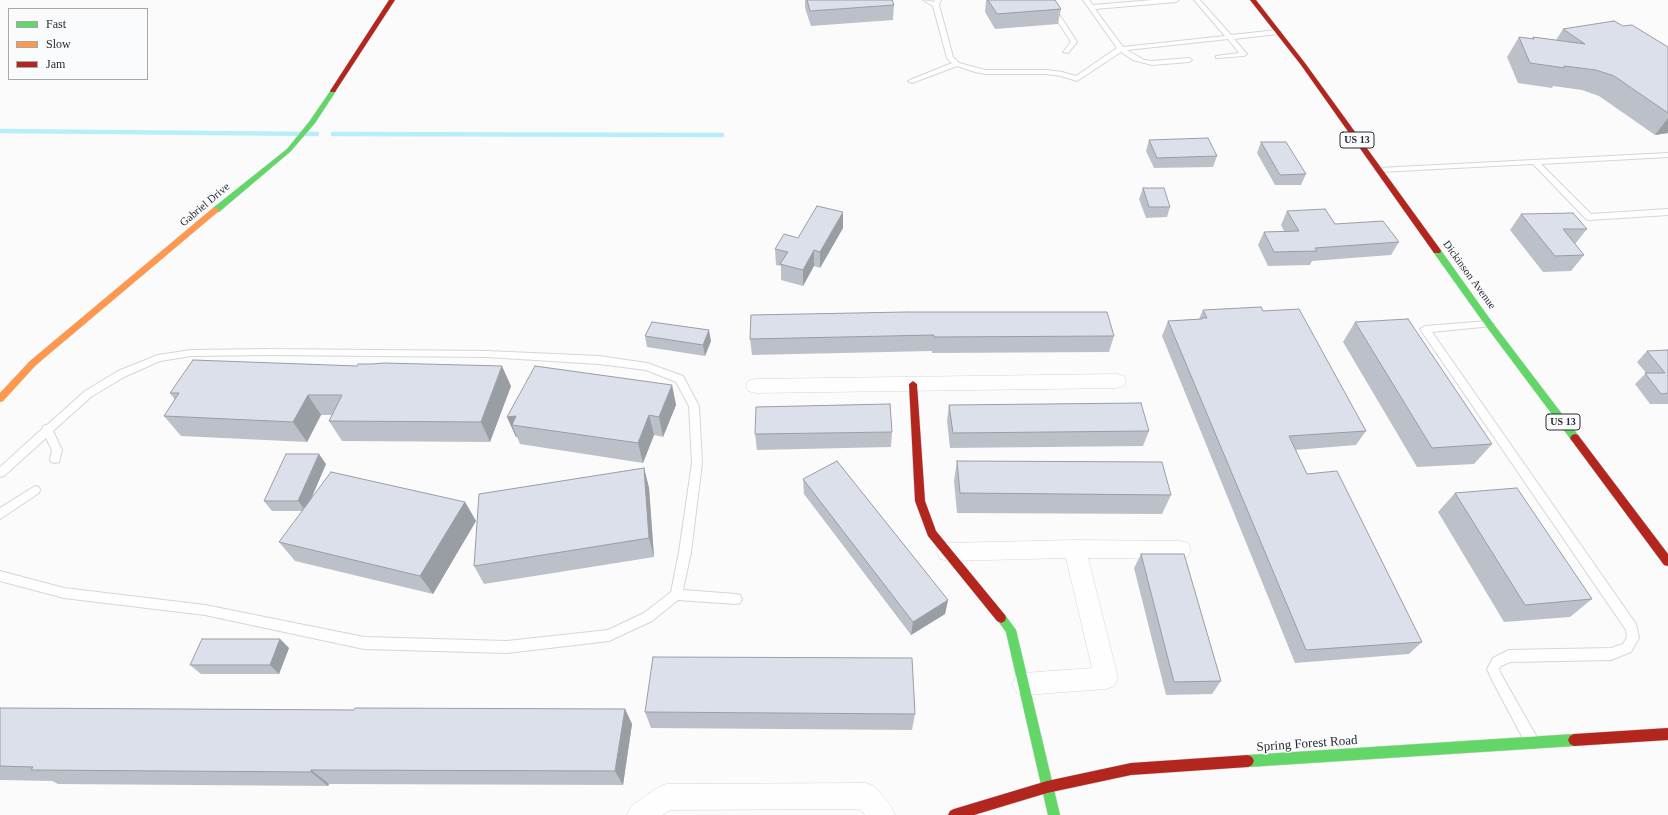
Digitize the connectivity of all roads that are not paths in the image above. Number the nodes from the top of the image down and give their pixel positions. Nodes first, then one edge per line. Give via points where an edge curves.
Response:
1 (392, 0) edge
2 (926, 0) edge
3 (1047, 0) edge
4 (1086, 0) edge
5 (1176, 0) edge
6 (1197, 0) edge
7 (1253, 0) edge
8 (1157, 1) edge
9 (1132, 2) edge
10 (937, 3) edge
11 (1111, 3) edge
12 (1091, 7) junction
13 (1278, 32) junction
14 (1230, 38) junction
15 (1121, 49) junction
16 (1066, 52) dead end
17 (1218, 57) dead end
18 (1189, 60) dead end
19 (957, 64) junction
20 (912, 81) dead end
21 (1668, 155) edge
22 (1535, 162) junction
23 (1379, 170) junction
24 (1668, 212) edge
25 (1490, 324) junction
26 (1117, 382) dead end
27 (914, 384) junction
28 (755, 386) dead end
29 (0, 399) edge
30 (47, 429) junction
31 (55, 459) dead end
32 (0, 472) edge
33 (35, 490) dead end
34 (0, 514) edge
35 (1075, 549) junction
36 (1180, 550) dead end
37 (948, 552) junction
38 (1668, 562) edge
39 (0, 576) edge
40 (676, 595) junction
41 (736, 599) dead end
42 (1024, 684) junction
43 (1668, 734) edge
44 (1533, 742) junction
45 (1048, 787) junction
46 (640, 815) edge
47 (882, 815) edge
48 (954, 815) edge
49 (1054, 815) edge

1 - 29 street, Gabriel Drive via 312,124 289,150 33,363
2 - 10 lane
3 - 16 lane via 1074,42
4 - 12 lane
5 - 8 lane
6 - 14 lane
7 - 13 street, Dickinson Avenue / US 13
8 - 9 lane
9 - 11 lane
10 - 19 lane via 950,58
11 - 12 lane
12 - 15 lane
13 - 14 lane
13 - 23 street, Dickinson Avenue / US 13
14 - 15 lane
14 - 17 lane via 1244,54
15 - 18 lane via 1143,62
15 - 19 lane via 1077,79 1046,72 981,72
19 - 20 lane
21 - 22 lane
22 - 23 lane
22 - 24 lane via 1589,217
23 - 25 street, Dickinson Avenue / US 13
25 - 38 street, Dickinson Avenue / US 13
25 - 44 lane via 1425,329 1632,628 1633,638 1627,648 1611,654 1509,656 1497,662 1493,669 1497,678
26 - 27 street
27 - 28 street
27 - 37 street via 920,501 932,533
30 - 31 lane via 57,450
30 - 32 lane
30 - 40 lane via 88,394 121,374 158,358 191,353 486,354 598,360 647,367 680,379 694,406 697,463 685,552
33 - 34 lane
35 - 36 street
35 - 37 street
35 - 42 street via 1106,678
37 - 42 street via 1011,630
39 - 40 lane via 64,593 205,610 364,643 499,647 609,635 648,616
40 - 41 lane
42 - 45 street
43 - 44 street, Spring Forest Road
44 - 45 street, Spring Forest Road via 1131,768
45 - 48 street, Spring Forest Road
45 - 49 street
46 - 47 street via 666,797 866,796

